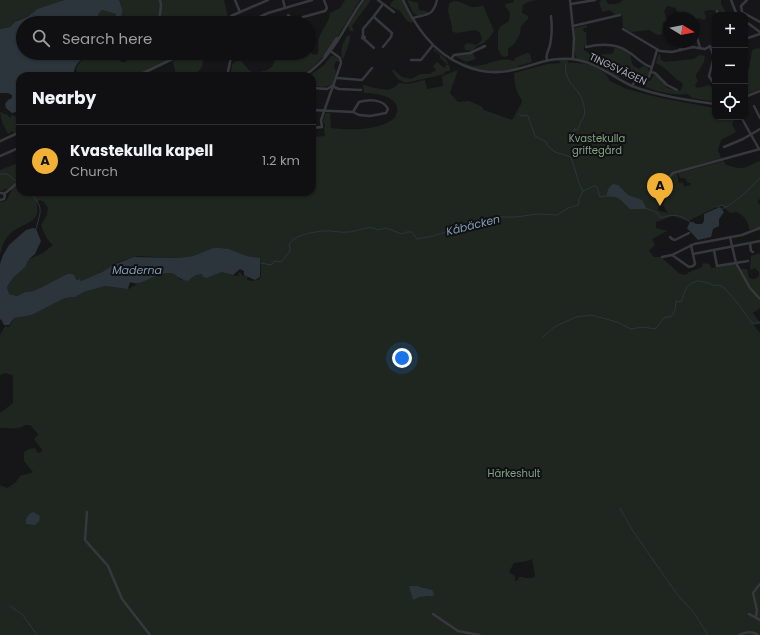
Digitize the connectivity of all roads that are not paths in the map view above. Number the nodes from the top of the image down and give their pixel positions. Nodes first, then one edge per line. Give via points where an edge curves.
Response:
1 (160, 0) edge
2 (235, 0) edge
3 (268, 0) edge
4 (282, 0) edge
5 (312, 0) edge
6 (324, 0) edge
7 (362, 0) edge
8 (378, 0) edge
9 (403, 0) edge
10 (437, 0) edge
11 (594, 0) edge
12 (731, 0) edge
13 (747, 0) edge
14 (301, 1) edge
15 (570, 2) edge
16 (383, 4) junction
17 (285, 8) junction
18 (736, 8) junction
19 (741, 8) junction
20 (240, 12) junction
21 (394, 12) dead end
22 (737, 12) edge
23 (160, 16) edge
24 (230, 16) dead end
25 (262, 16) edge
26 (303, 16) dead end
27 (374, 16) junction
28 (551, 16) dead end
29 (620, 16) dead end
30 (413, 18) junction
31 (760, 22) edge
32 (748, 23) edge
33 (573, 26) junction
34 (623, 29) dead end
35 (760, 33) edge
36 (748, 37) edge
37 (433, 45) junction
38 (485, 46) dead end
39 (383, 47) dead end
40 (586, 47) dead end
41 (374, 48) dead end
42 (689, 48) edge
43 (700, 48) edge
44 (657, 50) junction
45 (682, 50) joint
46 (330, 51) junction
47 (712, 52) edge
48 (451, 59) junction
49 (573, 59) junction
50 (171, 60) edge
51 (231, 60) edge
52 (411, 60) dead end
53 (547, 60) junction
54 (712, 65) edge
55 (651, 67) junction
56 (372, 68) dead end
57 (146, 72) edge
58 (228, 72) edge
59 (309, 72) edge
60 (651, 72) junction
61 (336, 78) junction
62 (712, 81) edge
63 (334, 86) junction
64 (632, 86) junction
65 (316, 88) edge
66 (361, 90) dead end
67 (677, 90) dead end
68 (760, 91) edge
69 (748, 96) edge
70 (712, 103) edge
71 (754, 106) dead end
72 (316, 110) edge
73 (325, 111) junction
74 (353, 112) junction
75 (760, 118) edge
76 (743, 120) edge
77 (316, 128) edge
78 (760, 129) edge
79 (751, 133) junction
80 (16, 134) edge
81 (0, 141) edge
82 (724, 147) dead end
83 (16, 149) dead end
84 (760, 149) edge
85 (0, 156) edge
86 (16, 184) edge
87 (0, 193) edge
88 (4, 194) junction
89 (663, 194) dead end
90 (0, 200) edge
91 (760, 228) edge
92 (689, 232) dead end
93 (670, 237) dead end
94 (730, 237) junction
95 (760, 241) edge
96 (750, 243) junction
97 (691, 245) junction
98 (732, 247) junction
99 (714, 250) junction
100 (753, 252) dead end
101 (693, 254) junction
102 (672, 255) junction
103 (662, 257) dead end
104 (748, 261) dead end
105 (736, 262) junction
106 (760, 299) edge
107 (87, 512) dead end
108 (760, 584) edge
109 (433, 614) dead end
110 (749, 614) dead end
111 (756, 617) junction
112 (760, 620) edge
113 (758, 634) edge
114 (150, 635) edge
115 (479, 635) edge
116 (739, 635) edge

1 - 23 street
2 - 20 street
3 - 20 street
4 - 17 street
5 - 14 street
6 - 26 street via 327,8 325,10
7 - 46 street
8 - 16 street
9 - 30 street, TINGSVÄGEN
10 - 30 street via 431,13
11 - 15 street
12 - 18 street
13 - 19 street
14 - 17 street
15 - 33 street
16 - 21 street
16 - 27 street
17 - 25 street
18 - 19 street
18 - 22 street
19 - 31 street via 744,13
20 - 24 street
27 - 39 street via 392,33
27 - 41 street via 363,30 364,37
28 - 53 street
29 - 33 street
30 - 37 street, TINGSVÄGEN
32 - 35 street
33 - 49 street
34 - 44 street
35 - 36 street
37 - 48 street, TINGSVÄGEN
37 - 52 street via 421,60
38 - 48 street via 470,53 454,55
40 - 55 street via 616,46
42 - 45 street
43 - 47 street via 706,49 710,46
44 - 45 street
44 - 55 street
46 - 59 street
46 - 61 street via 341,60
48 - 53 street, TINGSVÄGEN via 472,69 496,72 514,70
49 - 53 street, TINGSVÄGEN
49 - 64 street, TINGSVÄGEN via 593,64
50 - 57 street
51 - 58 street
54 - 62 street via 709,76
55 - 60 street
56 - 61 street via 362,80
60 - 64 street via 648,79 635,81
60 - 67 street
61 - 63 street
63 - 65 street via 327,89
63 - 66 street via 339,89
63 - 73 street
64 - 70 street, TINGSVÄGEN via 654,93
68 - 69 street
71 - 75 street
72 - 73 street
73 - 74 street
73 - 77 street via 322,127
74 - 74 street via 359,102 368,100 380,102 388,108 386,112 370,116
76 - 79 street
78 - 79 street
79 - 82 street
79 - 84 street
80 - 81 street
83 - 85 street
84 - 89 street via 673,173 668,178
86 - 88 street
87 - 88 street
88 - 90 street via 4,199
91 - 94 street
92 - 93 street via 675,240
94 - 97 street
94 - 98 street
95 - 96 street
96 - 98 street
96 - 100 street
97 - 101 street
97 - 102 street
98 - 99 street
98 - 105 street
99 - 101 street
99 - 105 street via 717,266
101 - 102 street via 695,265 689,267
102 - 103 street
104 - 105 street
105 - 106 street via 750,288
107 - 114 street via 85,540 108,566 122,599
108 - 111 street via 753,593
109 - 115 street via 458,631
110 - 111 street
111 - 112 street
113 - 116 street via 753,632

